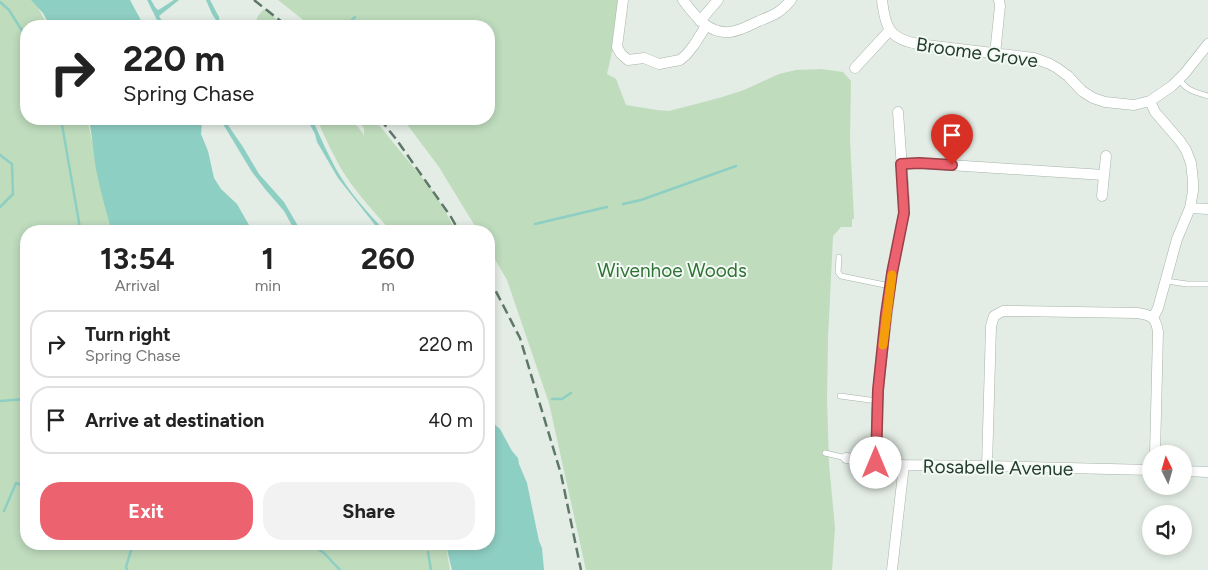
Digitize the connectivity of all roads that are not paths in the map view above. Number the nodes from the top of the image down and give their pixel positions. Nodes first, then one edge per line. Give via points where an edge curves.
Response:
1 (623, 0) edge
2 (683, 0) edge
3 (718, 0) edge
4 (791, 0) edge
5 (882, 0) edge
6 (999, 0) edge
7 (703, 23) junction
8 (890, 30) junction
9 (1208, 44) edge
10 (995, 54) junction
11 (855, 68) dead end
12 (1179, 79) junction
13 (1208, 96) edge
14 (1150, 101) junction
15 (898, 112) dead end
16 (1106, 156) dead end
17 (901, 164) junction
18 (1104, 175) junction
19 (1102, 196) dead end
20 (1190, 208) junction
21 (1208, 209) edge
22 (839, 257) dead end
23 (1165, 281) junction
24 (1208, 284) edge
25 (890, 286) junction
26 (1153, 318) junction
27 (840, 396) dead end
28 (877, 401) junction
29 (1155, 445) edge
30 (825, 453) dead end
31 (846, 458) joint
32 (876, 463) junction
33 (904, 465) junction
34 (987, 466) junction
35 (1142, 470) edge
36 (1192, 471) edge
37 (1208, 472) edge
38 (892, 570) edge

1 - 7 street via 617,47 628,60 644,58 659,64 680,60 694,46
2 - 7 street
3 - 7 street
4 - 7 street via 783,10 742,29 716,30
5 - 8 street, Broome Grove
6 - 10 street
8 - 10 street, Broome Grove via 910,43
8 - 11 street, Broome Grove
9 - 12 street
10 - 14 street, Broome Grove via 1034,58 1050,64 1087,95 1105,102 1134,104
12 - 13 lane via 1188,90
12 - 14 street
14 - 20 street via 1186,150 1191,163 1193,191
15 - 17 street
16 - 18 street
17 - 18 street
17 - 25 street via 904,213
18 - 19 street
20 - 21 street
20 - 23 street via 1176,239
22 - 25 lane via 838,272 841,276
23 - 24 lane
23 - 26 street
25 - 28 street
26 - 29 street via 1158,332
26 - 34 street via 1137,313 1011,311 994,316 991,326
27 - 28 lane
28 - 32 street
30 - 31 lane
31 - 32 street, Rosabelle Avenue
32 - 33 street, Rosabelle Avenue
33 - 34 street, Rosabelle Avenue
33 - 38 street
34 - 35 street, Rosabelle Avenue
36 - 37 street

